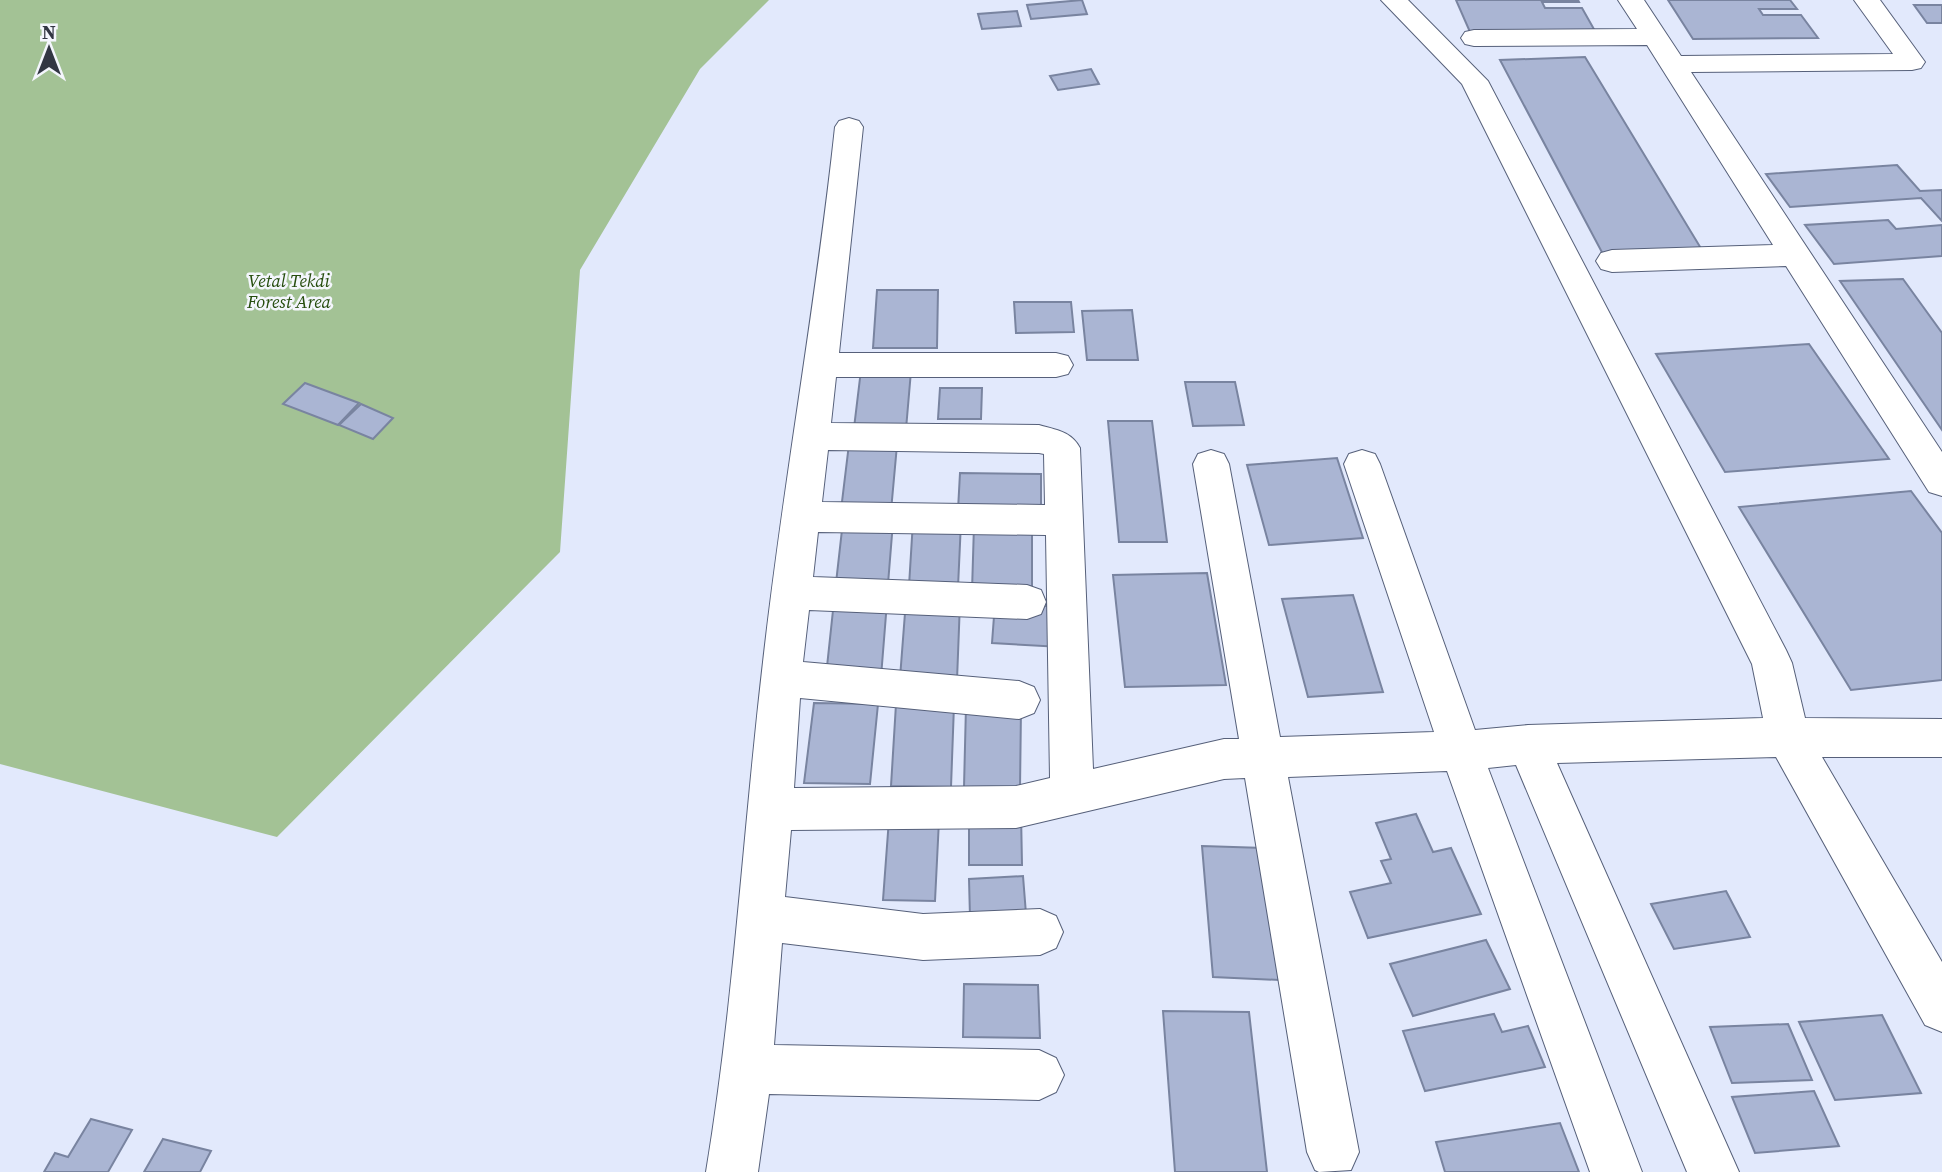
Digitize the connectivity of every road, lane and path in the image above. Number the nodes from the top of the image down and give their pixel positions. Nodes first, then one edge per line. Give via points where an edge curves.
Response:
1 (1394, 0) edge
2 (1631, 0) edge
3 (1867, 0) edge
4 (1655, 37) junction
5 (1474, 38) dead end
6 (1673, 64) junction
7 (849, 127) dead end
8 (1797, 256) junction
9 (1612, 261) dead end
10 (821, 365) junction
11 (1056, 365) dead end
12 (812, 436) junction
13 (1936, 463) edge
14 (1211, 464) dead end
15 (1362, 464) dead end
16 (802, 517) junction
17 (1066, 520) junction
18 (792, 593) junction
19 (1027, 602) dead end
20 (782, 678) junction
21 (1019, 700) dead end
22 (1788, 737) junction
23 (1942, 738) edge
24 (1528, 744) junction
25 (1461, 751) junction
26 (1263, 758) junction
27 (1072, 794) junction
28 (770, 809) junction
29 (761, 917) junction
30 (1040, 932) dead end
31 (1942, 1008) edge
32 (748, 1069) junction
33 (1039, 1075) dead end
34 (1333, 1152) dead end
35 (732, 1172) edge
36 (1616, 1172) edge
37 (1713, 1172) edge

1 - 22 street via 1474,81 1772,663
2 - 4 street
3 - 6 street via 1912,62
4 - 5 street
4 - 6 street
6 - 8 street
7 - 10 street
8 - 9 street
8 - 13 street
10 - 11 street
10 - 12 street
12 - 16 street
12 - 17 street via 1039,439 1055,443 1064,456
14 - 26 street
15 - 25 street
16 - 17 street
16 - 18 street
17 - 27 street
18 - 19 street
18 - 20 street
20 - 21 street
20 - 28 street
22 - 23 street
22 - 24 street
22 - 31 street
24 - 25 street
24 - 37 street
25 - 26 street
25 - 36 street
26 - 27 street via 1224,760
26 - 34 street
27 - 28 street via 1016,807
28 - 29 street
29 - 30 street via 923,937
29 - 32 street
32 - 33 street
32 - 35 street

